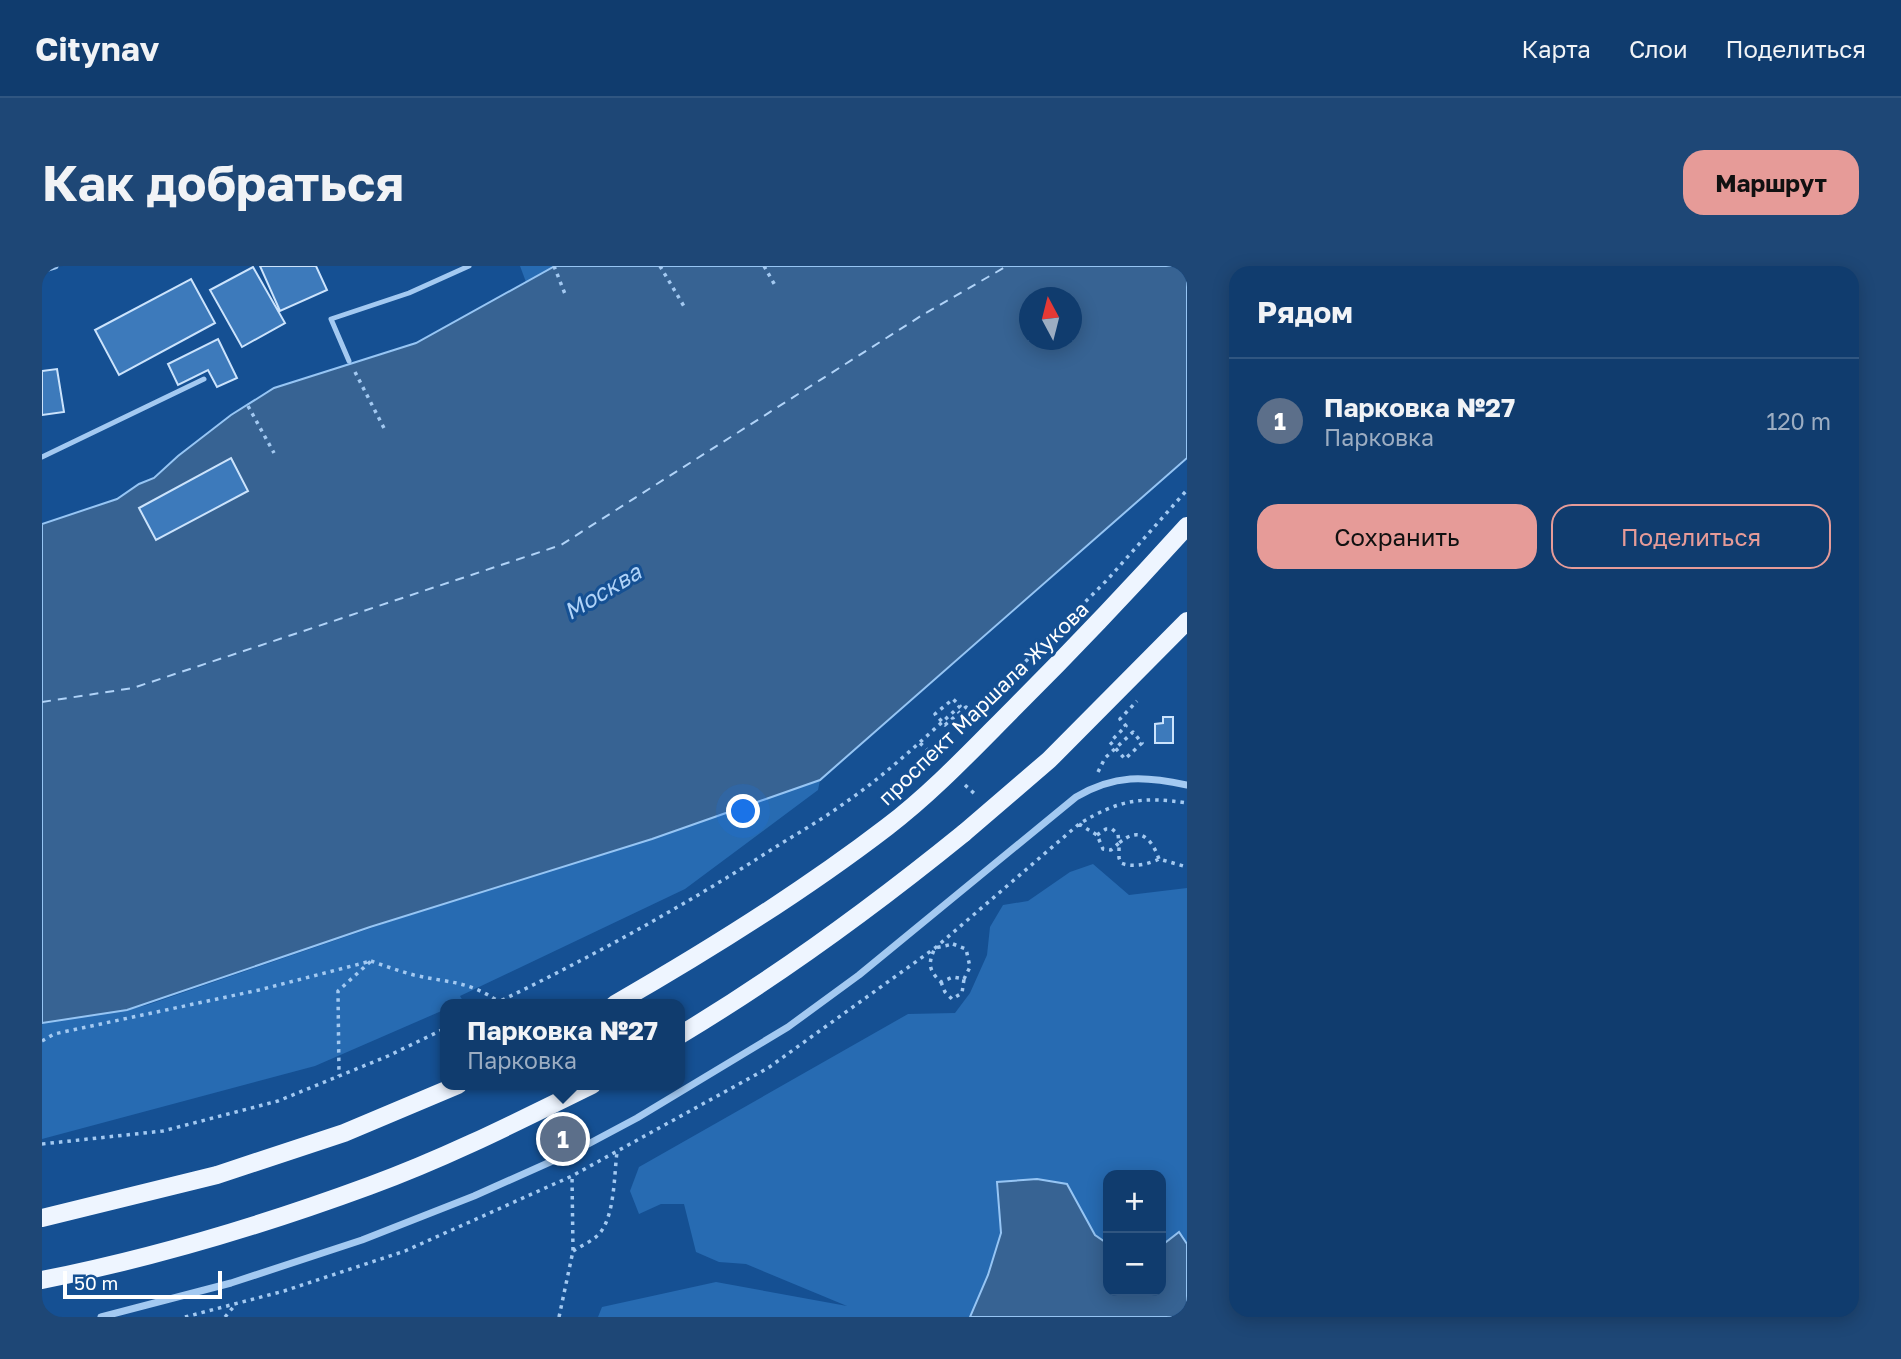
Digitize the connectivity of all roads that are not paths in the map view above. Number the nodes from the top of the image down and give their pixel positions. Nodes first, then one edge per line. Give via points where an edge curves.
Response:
1 (55, 266) edge
2 (469, 266) edge
3 (458, 269) edge
4 (42, 270) edge
5 (349, 361) road end
6 (204, 379) dead end
7 (42, 457) edge
8 (1187, 526) edge
9 (1187, 621) edge
10 (1187, 785) edge
11 (624, 999) edge
12 (685, 1032) edge
13 (685, 1089) edge
14 (446, 1090) edge
15 (582, 1090) edge
16 (683, 1090) edge
17 (42, 1218) edge
18 (42, 1280) edge
19 (101, 1317) edge

1 - 4 street
2 - 3 lane
3 - 5 lane via 409,293 331,319
6 - 7 lane
8 - 11 main road, проспект Маршала Жукова, bridge via 971,752 888,825 706,952
9 - 12 main road, bridge via 1049,760 964,833 765,982
10 - 13 street via 1129,778 1089,789 859,975 788,1027
14 - 17 main road via 344,1133 217,1175
15 - 18 main road via 371,1185 240,1230
16 - 19 street via 577,1150 406,1224 218,1287

